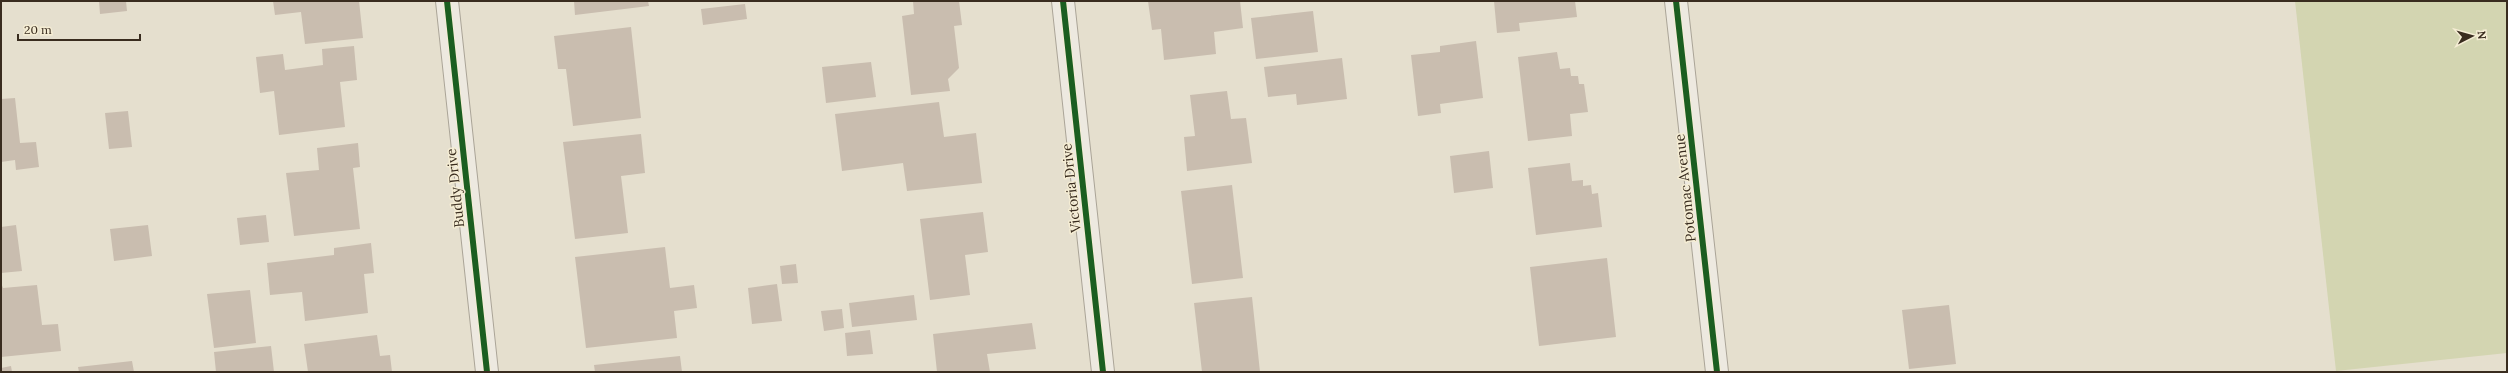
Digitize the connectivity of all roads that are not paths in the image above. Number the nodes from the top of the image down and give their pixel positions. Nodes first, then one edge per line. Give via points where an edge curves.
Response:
1 (447, 1) edge
2 (1063, 1) edge
3 (1676, 1) edge
4 (487, 372) edge
5 (1103, 372) edge
6 (1717, 372) edge

1 - 4 street, Buddy Drive
2 - 5 street, Victoria Drive
3 - 6 street, Potomac Avenue

